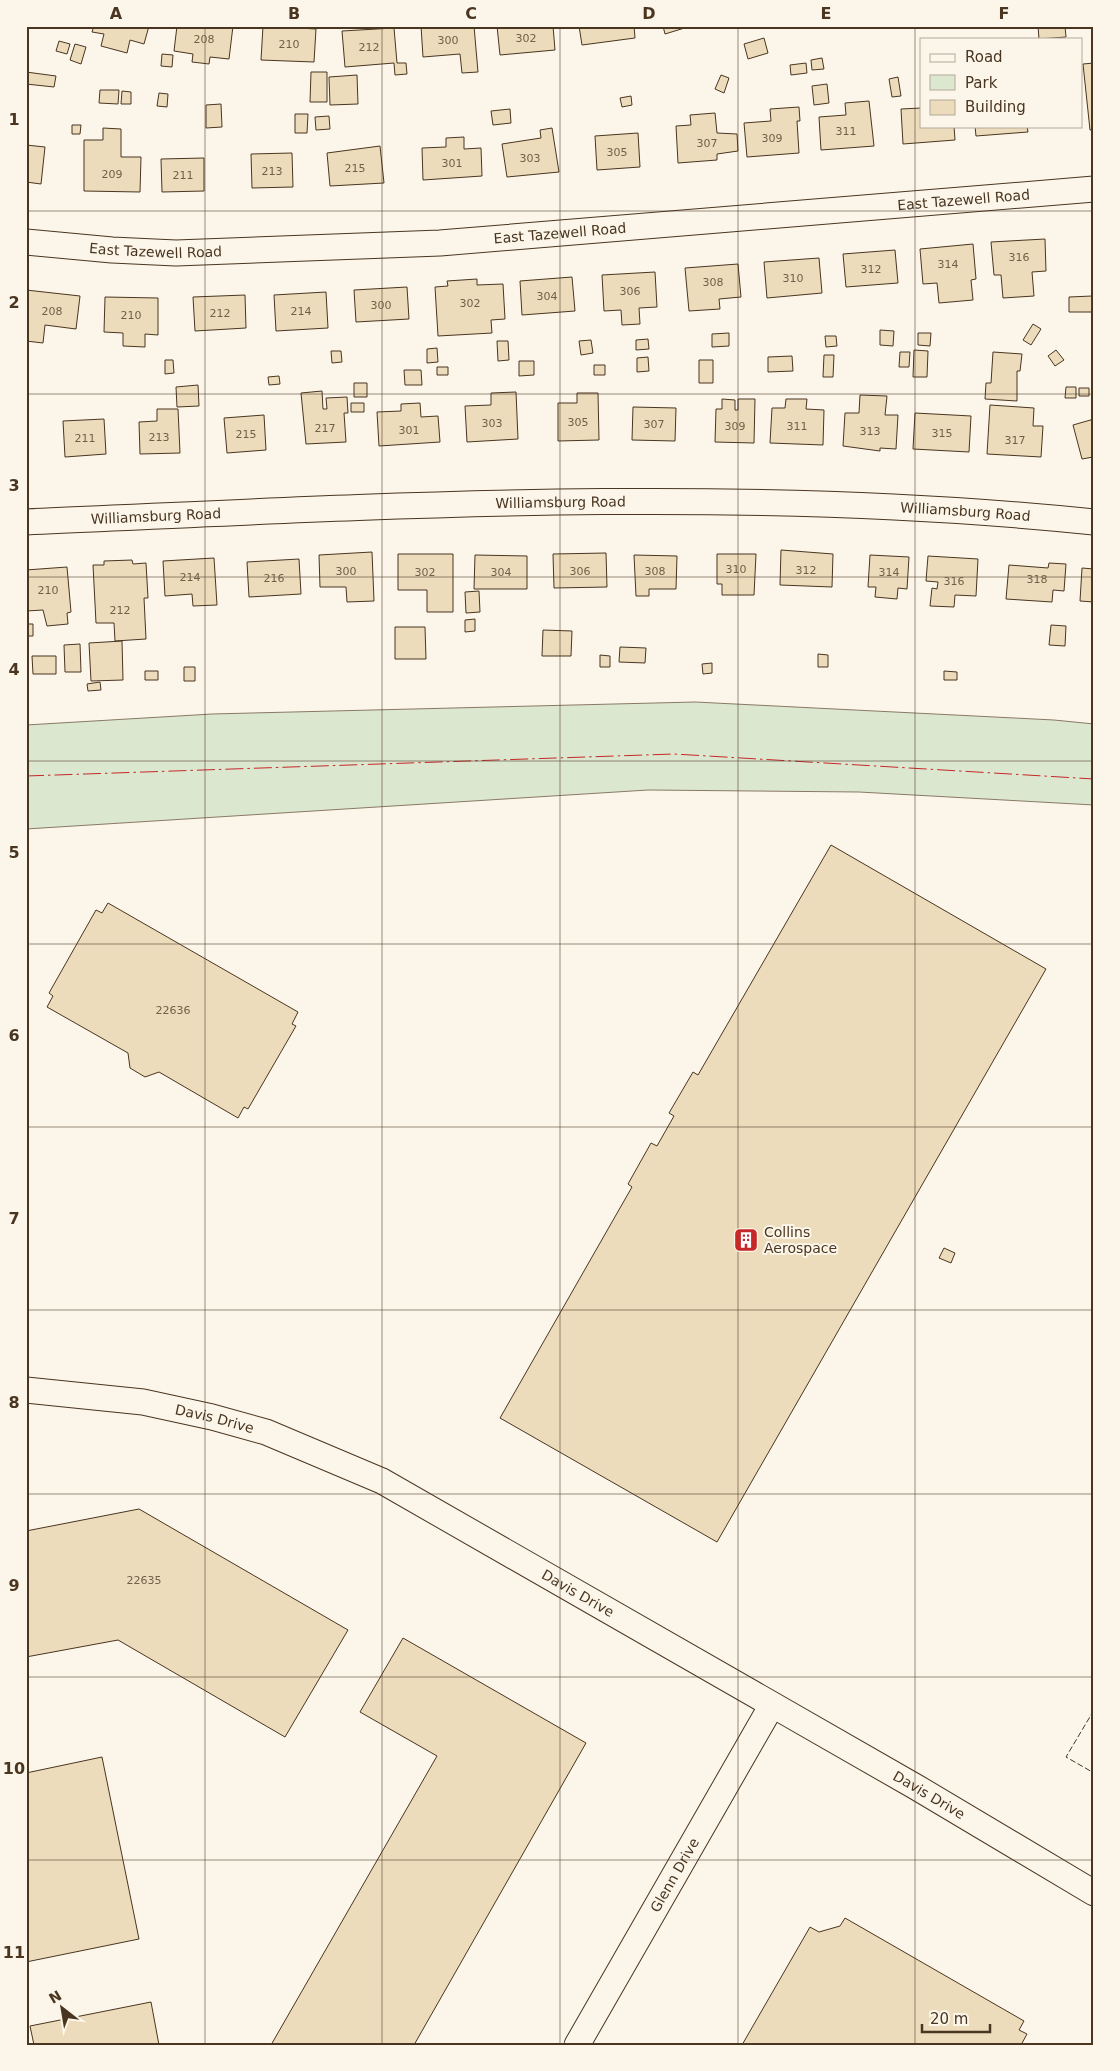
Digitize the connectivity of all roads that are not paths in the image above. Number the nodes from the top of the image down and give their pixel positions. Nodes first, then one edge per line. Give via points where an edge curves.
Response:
1 (1094, 189) edge
2 (26, 242) edge
3 (26, 522) edge
4 (1094, 522) edge
5 (26, 1390) edge
6 (772, 1705) junction
7 (1094, 1893) edge
8 (577, 2045) edge

1 - 2 street, East Tazewell Road via 440,243 176,253
3 - 4 street, Williamsburg Road via 485,502 714,500 958,510
5 - 6 street, Davis Drive via 143,1402 212,1417 266,1432 334,1459 449,1519
6 - 7 street, Davis Drive
6 - 8 street, Glenn Drive

